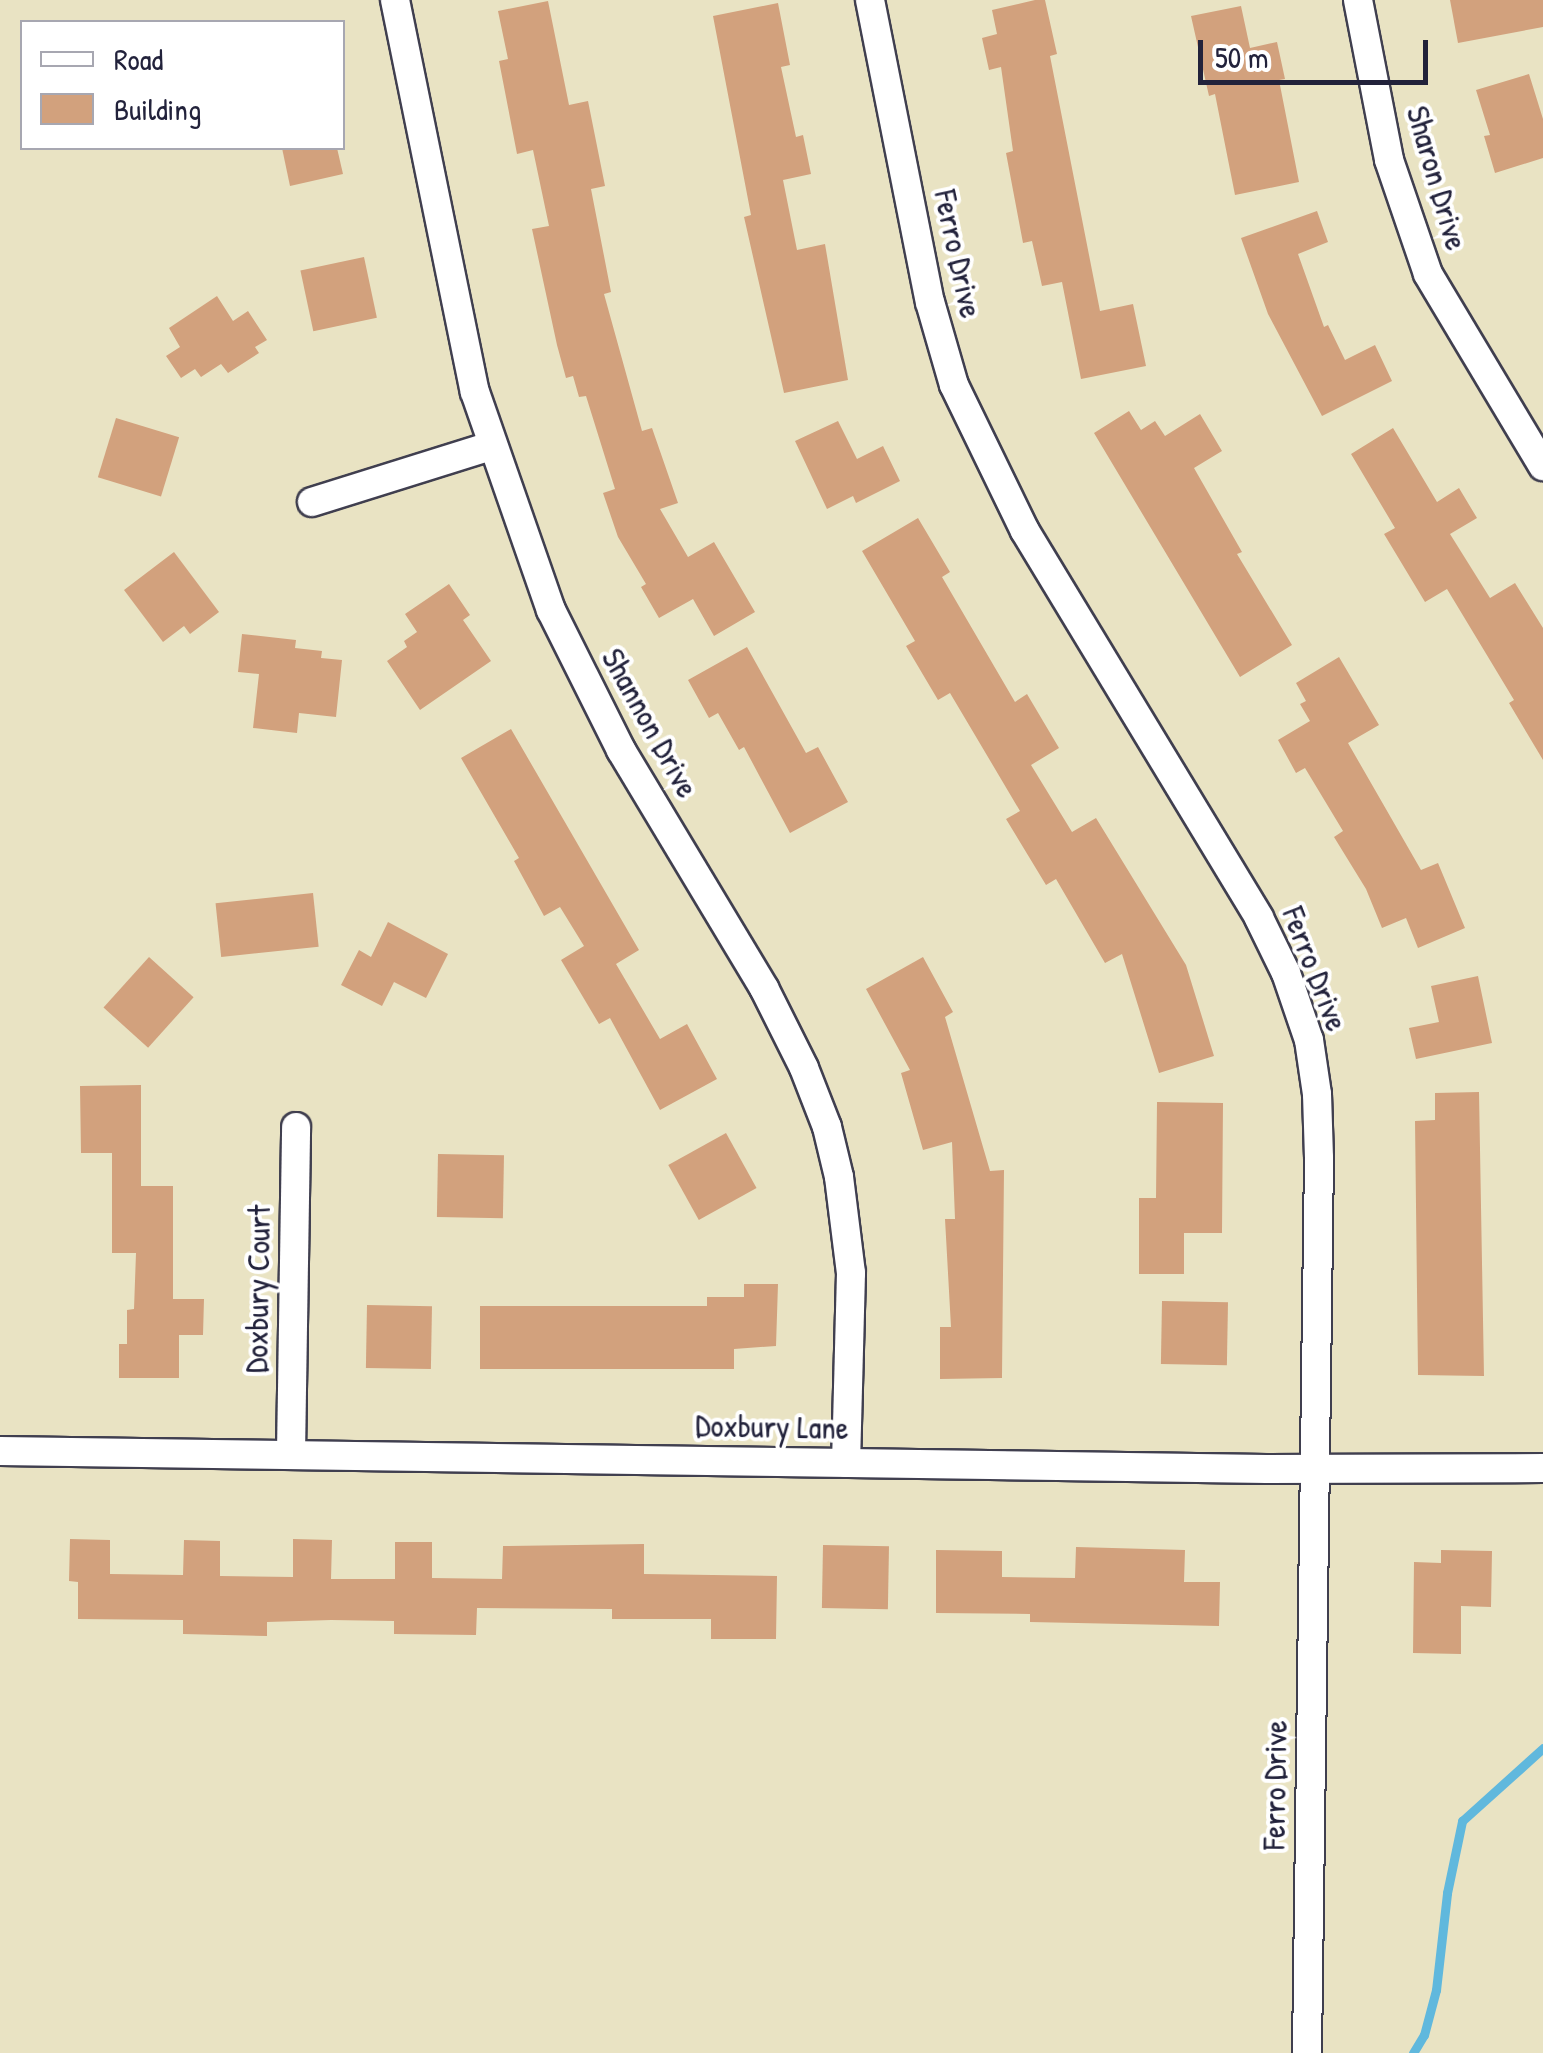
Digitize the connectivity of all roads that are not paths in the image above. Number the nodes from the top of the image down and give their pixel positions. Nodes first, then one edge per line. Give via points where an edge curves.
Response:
1 (395, 0) edge
2 (870, 0) edge
3 (1358, 0) edge
4 (491, 446) junction
5 (1543, 466) edge
6 (312, 502) dead end
7 (296, 1127) dead end
8 (0, 1451) edge
9 (291, 1453) junction
10 (846, 1463) junction
11 (1543, 1468) edge
12 (1314, 1469) junction
13 (1308, 2053) edge

1 - 4 street, Shannon Drive
2 - 12 street, Ferro Drive via 930,302 954,385 1025,531 1259,918 1309,1040 1319,1158
3 - 5 street, Sharon Drive via 1389,160 1421,256
4 - 6 street
4 - 10 street, Shannon Drive via 579,668 764,988 827,1128 852,1274
7 - 9 street, Doxbury Court
8 - 9 street, Doxbury Lane
9 - 10 street, Doxbury Lane
10 - 12 street, Doxbury Lane
11 - 12 street, Doxbury Lane
12 - 13 street, Ferro Drive

